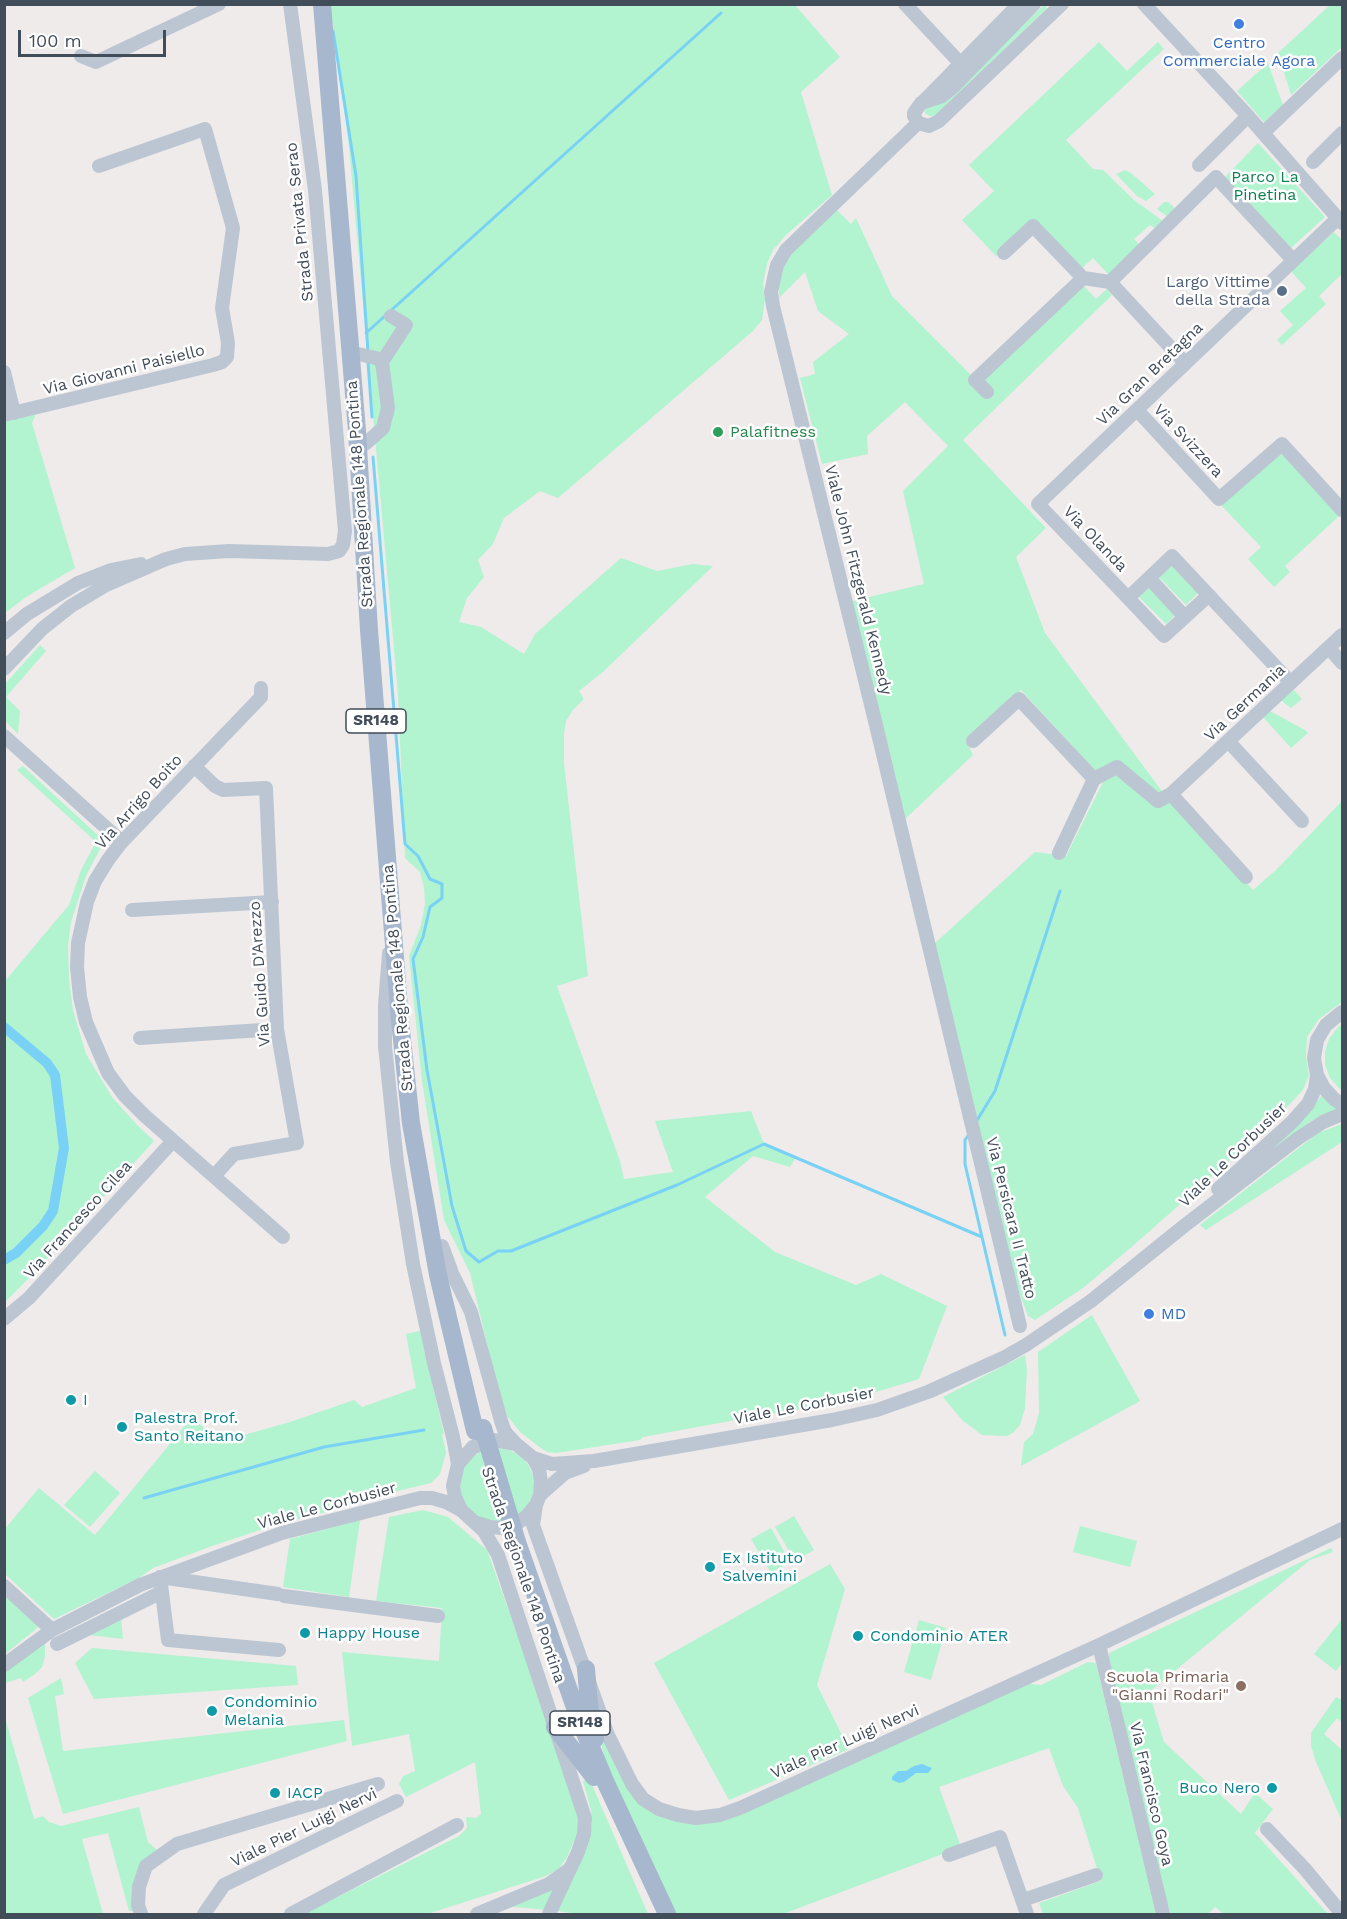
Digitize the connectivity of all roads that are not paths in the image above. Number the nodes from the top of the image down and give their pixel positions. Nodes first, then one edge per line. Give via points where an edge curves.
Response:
1 (219, 4) edge
2 (290, 4) edge
3 (323, 4) edge
4 (905, 4) edge
5 (1019, 4) edge
6 (1034, 4) edge
7 (1062, 4) edge
8 (1144, 4) edge
9 (81, 56) dead end
10 (1342, 58) edge
11 (960, 63) junction
12 (924, 101) junction
13 (1248, 116) junction
14 (918, 123) junction
15 (1263, 132) junction
16 (1342, 133) edge
17 (1313, 162) dead end
18 (1199, 165) dead end
19 (99, 166) dead end
20 (1340, 220) edge
21 (1004, 253) dead end
22 (1293, 260) junction
23 (1083, 278) junction
24 (1110, 282) junction
25 (391, 316) dead end
26 (372, 358) junction
27 (1185, 363) junction
28 (4, 372) edge
29 (987, 392) dead end
30 (334, 398) junction
31 (1137, 410) junction
32 (9, 414) edge
33 (361, 437) junction
34 (1038, 504) joint
35 (1342, 510) edge
36 (161, 561) junction
37 (1149, 578) junction
38 (1209, 595) junction
39 (1128, 598) junction
40 (1185, 617) junction
41 (7, 631) edge
42 (1342, 635) edge
43 (26, 645) junction
44 (1329, 648) junction
45 (1342, 663) edge
46 (4, 669) edge
47 (1291, 683) junction
48 (261, 688) dead end
49 (4, 736) edge
50 (973, 741) dead end
51 (1228, 741) junction
52 (195, 766) junction
53 (1094, 779) junction
54 (1171, 794) junction
55 (1302, 822) dead end
56 (122, 842) junction
57 (1059, 853) dead end
58 (1246, 877) dead end
59 (272, 902) junction
60 (132, 910) dead end
61 (393, 924) junction
62 (1342, 1012) edge
63 (277, 1029) junction
64 (140, 1038) dead end
65 (1317, 1075) junction
66 (1342, 1104) edge
67 (1342, 1114) edge
68 (970, 1119) joint
69 (173, 1141) junction
70 (214, 1176) junction
71 (1184, 1226) junction
72 (283, 1237) dead end
73 (442, 1246) junction
74 (4, 1319) edge
75 (1020, 1326) dead end
76 (479, 1429) junction
77 (516, 1444) junction
78 (533, 1458) junction
79 (594, 1461) junction
80 (458, 1464) junction
81 (538, 1500) junction
82 (461, 1510) junction
83 (477, 1523) junction
84 (1342, 1529) edge
85 (203, 1561) junction
86 (160, 1577) junction
87 (213, 1585) junction
88 (4, 1586) edge
89 (162, 1592) junction
90 (438, 1616) dead end
91 (52, 1630) junction
92 (57, 1644) dead end
93 (1099, 1646) junction
94 (279, 1650) dead end
95 (4, 1665) edge
96 (586, 1669) junction
97 (555, 1727) junction
98 (600, 1779) junction
99 (378, 1784) dead end
100 (397, 1801) dead end
101 (457, 1825) dead end
102 (1267, 1828) dead end
103 (949, 1855) dead end
104 (571, 1868) junction
105 (1096, 1875) dead end
106 (1023, 1900) junction
107 (654, 1904) edge
108 (141, 1914) edge
109 (204, 1914) edge
110 (291, 1914) edge
111 (477, 1914) edge
112 (549, 1914) edge
113 (667, 1914) edge
114 (1028, 1914) edge
115 (1162, 1914) edge
116 (1342, 1914) edge

1 - 9 street via 96,62
2 - 30 street, Strada Privata Serao via 315,190
3 - 26 main road, Strada Regionale 148 Pontina / SR148 via 337,83
3 - 33 main road, Strada Regionale 148 Pontina / SR148
4 - 11 street
5 - 11 street
6 - 12 street via 951,89
7 - 14 street, Viale John Fitzgerald Kennedy via 939,121 929,126
8 - 13 street
10 - 15 street
11 - 12 street
12 - 14 street via 914,116
13 - 15 street
13 - 18 street
14 - 68 street, Viale John Fitzgerald Kennedy via 786,250 775,271 771,292 921,887
15 - 20 street
16 - 17 street
19 - 32 street, Via Giovanni Paisiello via 205,129 233,228 222,308 229,351 222,362 213,365
20 - 22 street, Via Gran Bretagna
21 - 23 street via 1033,226
22 - 24 street via 1216,177
22 - 27 street, Via Gran Bretagna
23 - 24 street
23 - 29 street via 975,380
24 - 27 street
25 - 26 street via 406,325
26 - 33 main road, Strada Regionale 148 Pontina / SR148
26 - 33 street, Strada Regionale 148 Pontina via 387,416 383,428
27 - 31 street, Via Gran Bretagna
28 - 32 street
30 - 33 street, Strada Privata Serao
30 - 36 street via 345,531 339,551 218,551
31 - 34 street, Via Gran Bretagna
31 - 35 street, Via Svizzera via 1219,499 1282,444
33 - 61 main road, Strada Regionale 148 Pontina / SR148 via 369,630
33 - 73 main road, Strada Regionale 148 Pontina / SR148 via 408,1023
34 - 39 street, Via Olanda
36 - 41 street via 111,570 78,582
36 - 43 street via 78,601
37 - 38 street, Via Olanda via 1172,556
37 - 39 street, Via Olanda
37 - 40 street, Via Olanda
38 - 40 street, Via Olanda
38 - 47 street, Via Olanda
39 - 40 street, Via Olanda via 1164,636
41 - 43 street
42 - 44 street, Via Germania
43 - 46 street
44 - 45 street
44 - 47 street, Via Germania
47 - 51 street, Via Germania
48 - 52 street, Via Arrigo Boito via 261,696
49 - 56 street
50 - 53 street via 1019,699
51 - 54 street, Via Germania
51 - 55 street
52 - 56 street, Via Arrigo Boito
52 - 59 street, Via Guido D'Arezzo via 223,790 266,788
53 - 54 street via 1117,767 1158,801
53 - 57 street
54 - 58 street
56 - 69 street, Via Arrigo Boito via 95,881 87,902 78,943 80,997 86,1022 108,1073 125,1096
59 - 60 street
59 - 63 street, Via Guido D'Arezzo
61 - 76 main road, Strada Regionale 148 Pontina / SR148 via 411,1123 438,1275
61 - 80 street via 385,1046 397,1162 413,1264
62 - 65 street, Viale Le Corbusier via 1326,1025 1317,1041
63 - 64 street
63 - 70 street, Via Guido D'Arezzo via 297,1143 234,1154
65 - 66 street via 1324,1088
65 - 71 street, Viale Le Corbusier via 1308,1104
67 - 71 street, Viale Le Corbusier via 1297,1139
68 - 75 street, Via Persicara II Tratto
69 - 70 street, Via Arrigo Boito
69 - 74 street, Via Francesco Cilea via 29,1298
70 - 72 street, Via Arrigo Boito
71 - 79 street, Viale Le Corbusier via 1091,1301 1026,1345 928,1392 832,1420
73 - 76 main road, Strada Regionale 148 Pontina / SR148
73 - 77 street via 471,1312 501,1421
76 - 98 main road, Strada Regionale 148 Pontina / SR148 via 513,1543
77 - 78 street
77 - 80 street via 494,1440 483,1443
78 - 79 street, Viale Le Corbusier via 552,1464
78 - 81 street via 540,1475
79 - 81 street, Viale Le Corbusier via 565,1473
80 - 82 street via 453,1486
81 - 83 street via 522,1520 503,1528
81 - 96 street, Viale Pier Luigi Nervi via 533,1525
82 - 83 street
82 - 85 street, Viale Le Corbusier via 446,1502 420,1498 282,1533
83 - 97 street via 498,1555
84 - 93 street, Viale Pier Luigi Nervi
85 - 86 street, Viale Le Corbusier
85 - 87 street via 200,1572
86 - 87 street
86 - 89 street
86 - 91 street, Viale Le Corbusier
87 - 90 street
88 - 91 street
89 - 92 street
89 - 94 street via 168,1640
91 - 95 street, Viale Le Corbusier
93 - 96 street, Viale Pier Luigi Nervi via 740,1808 696,1818 659,1809 643,1799 608,1735
93 - 115 street, Via Francisco Goya
96 - 98 main road
97 - 98 main road
97 - 104 street via 585,1818 584,1833
98 - 107 main road, Strada Regionale 148 Pontina / SR148
99 - 108 street, Viale Pier Luigi Nervi via 177,1844 146,1866 139,1887
100 - 109 street, Viale Pier Luigi Nervi via 224,1885
101 - 110 street
102 - 116 street
103 - 106 street via 1000,1837
104 - 111 street via 549,1884
104 - 112 street
105 - 106 street
106 - 114 street
107 - 113 main road, Strada Regionale 148 Pontina / SR148

